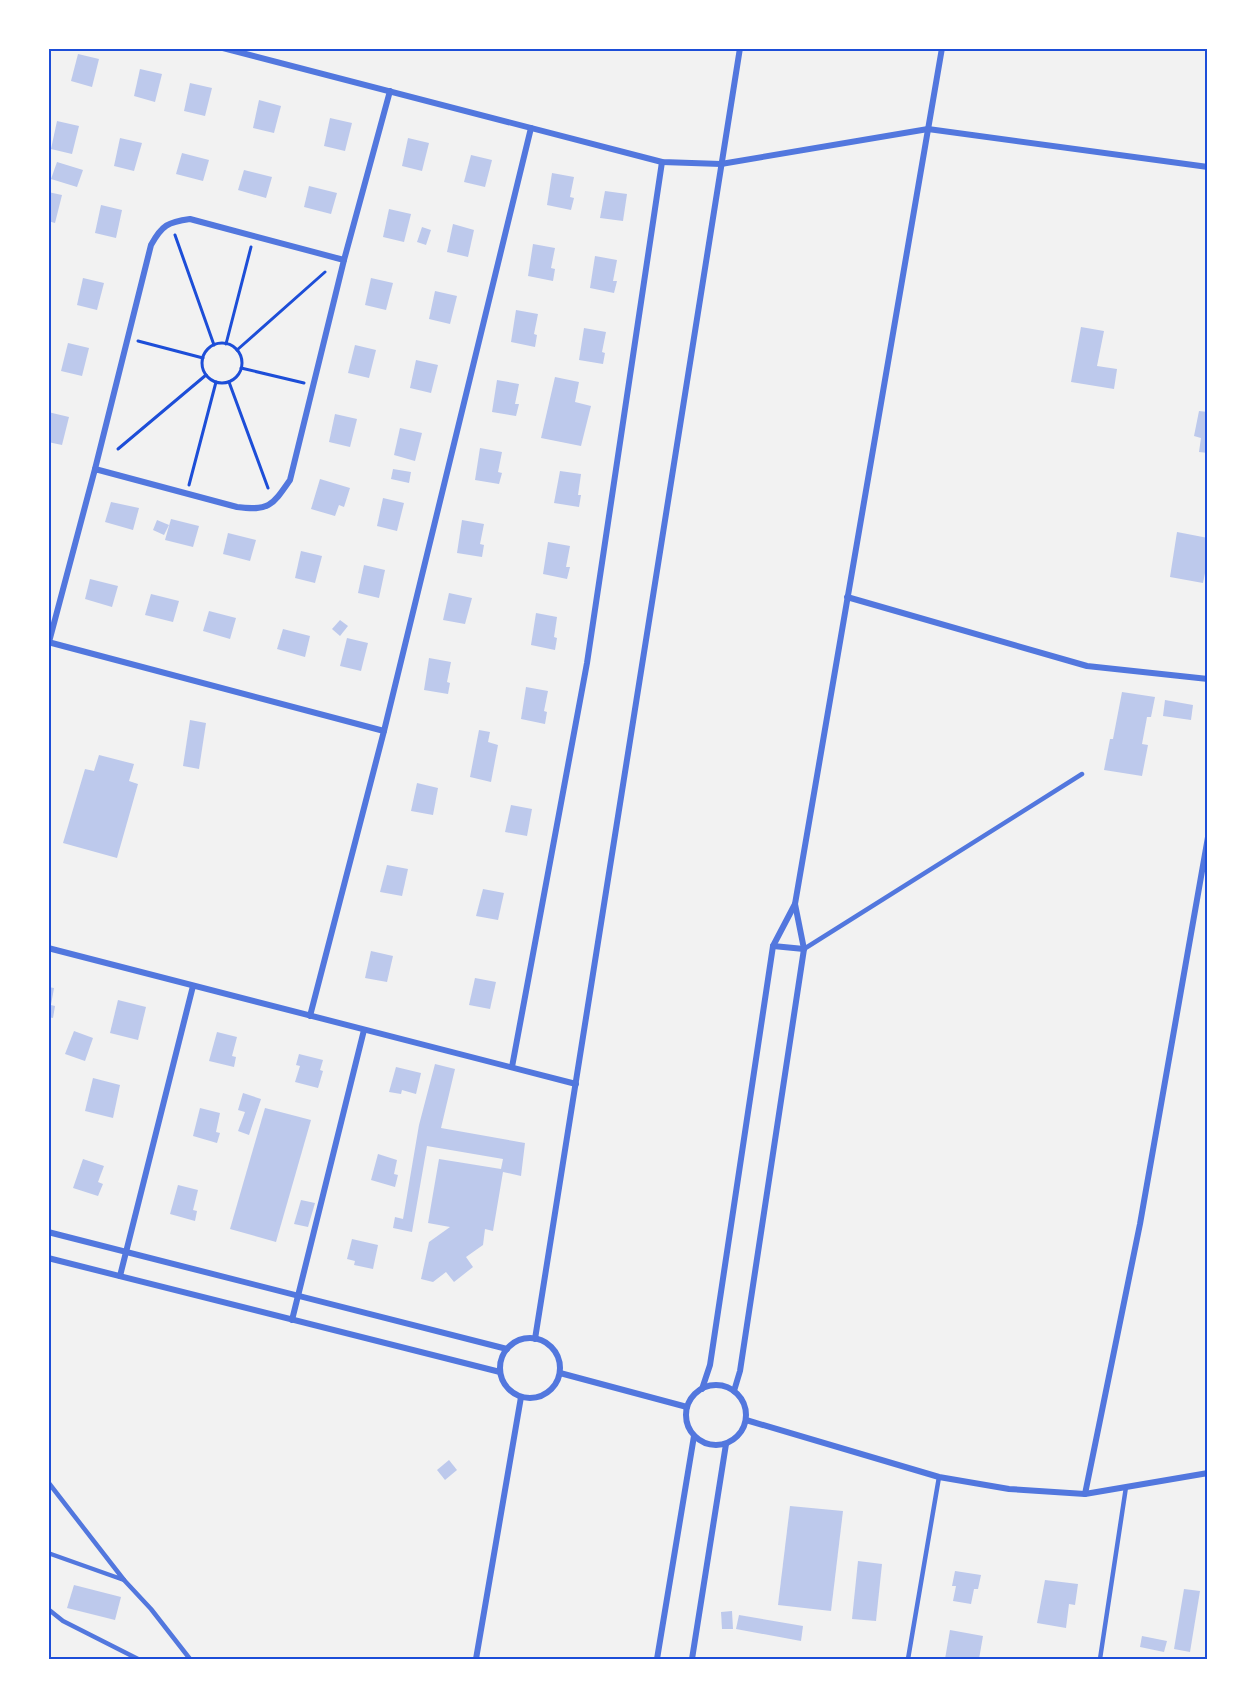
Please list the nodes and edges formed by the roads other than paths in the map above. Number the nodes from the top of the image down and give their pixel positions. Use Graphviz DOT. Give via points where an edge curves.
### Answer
graph roads {
  1 [pos="223,48"];
  2 [pos="740,48"];
  3 [pos="942,48"];
  4 [pos="390,91"];
  5 [pos="531,128"];
  6 [pos="928,129"];
  7 [pos="662,162"];
  8 [pos="721,164"];
  9 [pos="1208,167"];
  10 [pos="344,260"];
  11 [pos="95,469"];
  12 [pos="847,597"];
  13 [pos="48,642"];
  14 [pos="1208,679"];
  15 [pos="384,731"];
  16 [pos="1082,774"];
  17 [pos="1208,837"];
  18 [pos="795,904"];
  19 [pos="773,946"];
  20 [pos="48,948"];
  21 [pos="804,949"];
  22 [pos="193,986"];
  23 [pos="310,1016"];
  24 [pos="364,1030"];
  25 [pos="512,1067"];
  26 [pos="576,1084"];
  27 [pos="48,1232"];
  28 [pos="126,1252"];
  29 [pos="48,1258"];
  30 [pos="120,1276"];
  31 [pos="298,1296"];
  32 [pos="292,1320"];
  33 [pos="535,1339"];
  34 [pos="507,1349"];
  35 [pos="500,1372"];
  36 [pos="560,1373"];
  37 [pos="702,1389"];
  38 [pos="734,1391"];
  39 [pos="521,1397"];
  40 [pos="687,1407"];
  41 [pos="746,1420"];
  42 [pos="694,1436"];
  43 [pos="726,1444"];
  44 [pos="1208,1473"];
  45 [pos="939,1477"];
  46 [pos="48,1482"];
  47 [pos="1126,1487"];
  48 [pos="1085,1494"];
  49 [pos="48,1553"];
  50 [pos="124,1580"];
  51 [pos="48,1609"];
  52 [pos="138,1659"];
  53 [pos="190,1659"];
  54 [pos="476,1659"];
  55 [pos="657,1659"];
  56 [pos="692,1659"];
  57 [pos="908,1659"];
  58 [pos="1100,1659"];
  1 -- 4 [label="street"];
  2 -- 8 [label="street"];
  3 -- 6 [label="street"];
  4 -- 5 [label="street"];
  4 -- 10 [label="street"];
  5 -- 7 [label="street"];
  5 -- 15 [label="street"];
  6 -- 8 [label="street"];
  6 -- 9 [label="street"];
  6 -- 12 [label="street"];
  7 -- 8 [label="street"];
  7 -- 25 [label="street" via="587,663"];
  8 -- 26 [label="street"];
  10 -- 11 [label="street" via="290,480 277,500 259,510 237,507"];
  10 -- 11 [label="street" via="190,219 171,222 159,230 151,245"];
  11 -- 13 [label="street"];
  12 -- 14 [label="street" via="1087,666"];
  12 -- 18 [label="street"];
  13 -- 15 [label="street"];
  15 -- 23 [label="street"];
  16 -- 21 [label="lane"];
  17 -- 48 [label="street" via="1140,1224"];
  18 -- 19 [label="street"];
  18 -- 21 [label="street"];
  19 -- 21 [label="street"];
  19 -- 37 [label="street" via="710,1365"];
  20 -- 22 [label="street"];
  21 -- 38 [label="street"];
  22 -- 23 [label="street"];
  22 -- 28 [label="street"];
  23 -- 24 [label="street"];
  24 -- 25 [label="street"];
  24 -- 31 [label="street"];
  25 -- 26 [label="street"];
  26 -- 33 [label="street"];
  27 -- 28 [label="street"];
  28 -- 30 [label="street"];
  28 -- 31 [label="street"];
  29 -- 30 [label="street"];
  30 -- 32 [label="street"];
  31 -- 32 [label="street"];
  31 -- 34 [label="street"];
  32 -- 35 [label="street"];
  33 -- 34 [label="street" via="519,1340"];
  33 -- 36 [label="street" via="552,1347"];
  34 -- 35 [label="street"];
  35 -- 39 [label="street" via="507,1388"];
  36 -- 39 [label="street" via="546,1394"];
  36 -- 40 [label="street"];
  37 -- 38 [label="street" via="718,1385"];
  37 -- 40 [label="street"];
  38 -- 41 [label="street" via="744,1404"];
  39 -- 54 [label="street"];
  40 -- 42 [label="street" via="686,1418"];
  41 -- 43 [label="street" via="740,1434"];
  41 -- 45 [label="street"];
  42 -- 43 [label="street" via="709,1445"];
  42 -- 55 [label="street"];
  43 -- 56 [label="street"];
  44 -- 47 [label="street"];
  45 -- 48 [label="street" via="1009,1489"];
  45 -- 57 [label="lane"];
  46 -- 50 [label="lane"];
  47 -- 48 [label="street"];
  47 -- 58 [label="lane"];
  49 -- 50 [label="lane"];
  50 -- 53 [label="lane"];
  51 -- 52 [label="lane" via="63,1621"];
}
